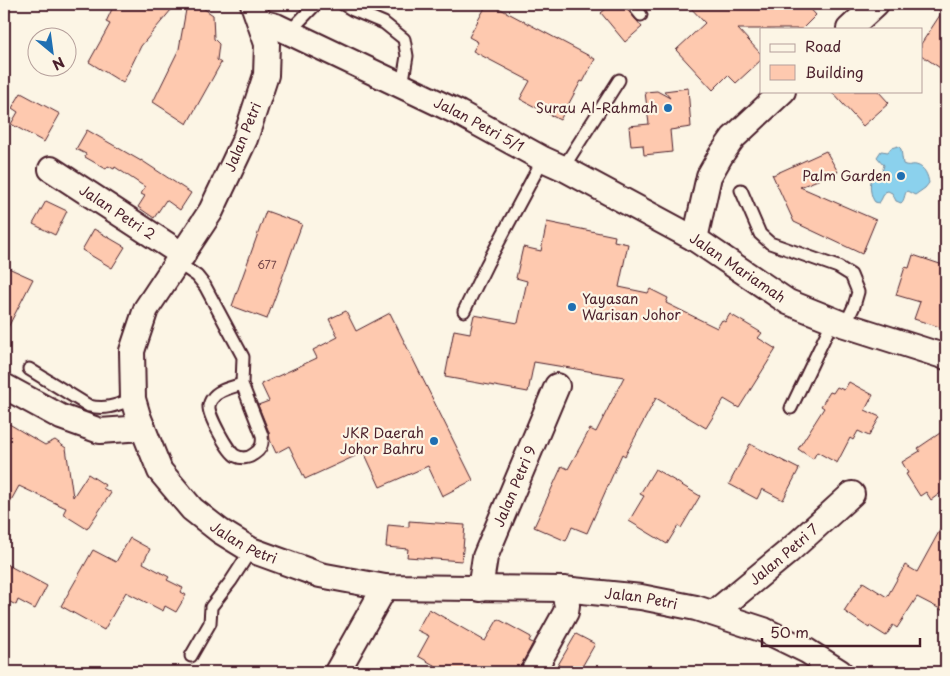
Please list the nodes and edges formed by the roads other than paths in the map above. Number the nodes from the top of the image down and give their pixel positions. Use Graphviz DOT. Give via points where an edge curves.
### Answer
graph roads {
  1 [pos="316,4"];
  2 [pos="342,4"];
  3 [pos="632,4"];
  4 [pos="876,4"];
  5 [pos="256,13"];
  6 [pos="641,15"];
  7 [pos="850,28"];
  8 [pos="289,32"];
  9 [pos="619,80"];
  10 [pos="402,86"];
  11 [pos="782,92"];
  12 [pos="553,164"];
  13 [pos="50,169"];
  14 [pos="740,190"];
  15 [pos="694,239"];
  16 [pos="180,259"];
  17 [pos="464,311"];
  18 [pos="839,323"];
  19 [pos="946,357"];
  20 [pos="29,369"];
  21 [pos="242,384"];
  22 [pos="4,386"];
  23 [pos="557,386"];
  24 [pos="133,399"];
  25 [pos="791,408"];
  26 [pos="143,428"];
  27 [pos="852,494"];
  28 [pos="251,550"];
  29 [pos="385,586"];
  30 [pos="480,589"];
  31 [pos="563,589"];
  32 [pos="714,613"];
  33 [pos="191,656"];
  34 [pos="337,672"];
  35 [pos="533,672"];
  36 [pos="840,672"];
  1 -- 8 [label="lane"];
  2 -- 10 [label="lane" via="384,22 404,39 407,56"];
  3 -- 6 [label="lane"];
  4 -- 7 [label="street"];
  5 -- 8 [label="street, Jalan Petri 5/1"];
  5 -- 16 [label="street, Jalan Petri" via="267,44 266,75 245,139 211,212"];
  8 -- 10 [label="street, Jalan Petri 5/1"];
  9 -- 12 [label="lane"];
  10 -- 12 [label="street, Jalan Petri 5/1"];
  11 -- 15 [label="street, Jalan Mariamah" via="732,138 721,155 709,176"];
  12 -- 15 [label="street, Jalan Petri 5/1"];
  12 -- 17 [label="lane" via="487,264"];
  13 -- 16 [label="street, Jalan Petri 2"];
  14 -- 18 [label="lane" via="760,234 770,243 838,267 851,275 858,292 854,306"];
  15 -- 18 [label="street, Jalan Mariamah" via="788,302"];
  16 -- 21 [label="lane" via="205,286 243,357"];
  16 -- 24 [label="street, Jalan Petri" via="146,309 132,351"];
  18 -- 19 [label="street, Jalan Mariamah"];
  18 -- 25 [label="lane"];
  20 -- 24 [label="lane" via="89,406 100,409 113,407"];
  21 -- 21 [label="lane" via="263,442 254,455 241,458 229,449 210,414 209,405 212,397"];
  22 -- 26 [label="street" via="61,417 100,431"];
  23 -- 30 [label="street, Jalan Petri 9" via="485,557"];
  24 -- 26 [label="street, Jalan Petri"];
  26 -- 28 [label="street, Jalan Petri" via="160,471 192,509"];
  27 -- 32 [label="street, Jalan Petri 7"];
  28 -- 29 [label="street, Jalan Petri" via="320,575"];
  28 -- 33 [label="lane" via="211,607 210,623"];
  29 -- 30 [label="street, Jalan Petri"];
  29 -- 34 [label="street"];
  30 -- 31 [label="street, Jalan Petri"];
  31 -- 32 [label="street, Jalan Petri" via="641,597"];
  31 -- 35 [label="street" via="566,612"];
  32 -- 36 [label="street, Jalan Petri" via="764,630"];
}
